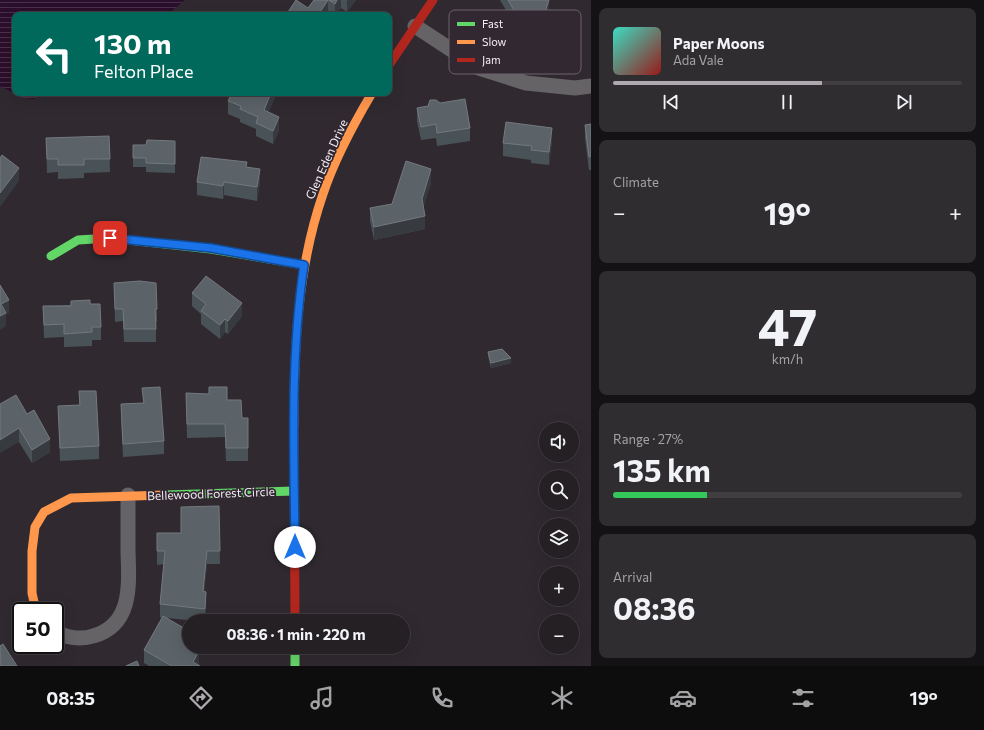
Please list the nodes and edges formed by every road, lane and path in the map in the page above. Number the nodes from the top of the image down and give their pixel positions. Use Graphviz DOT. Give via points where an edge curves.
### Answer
graph roads {
  1 [pos="432,0"];
  2 [pos="415,26"];
  3 [pos="449,48"];
  4 [pos="392,60"];
  5 [pos="498,74"];
  6 [pos="591,86"];
  7 [pos="370,96"];
  8 [pos="51,256"];
  9 [pos="304,265"];
  10 [pos="294,491"];
  11 [pos="128,495"];
  12 [pos="35,602"];
  13 [pos="295,614"];
  14 [pos="64,636"];
  15 [pos="295,654"];
  16 [pos="295,666"];
  1 -- 2 [label="main road"];
  2 -- 3 [label="street"];
  2 -- 4 [label="main road"];
  5 -- 6 [label="street" via="526,83 575,88"];
  7 -- 9 [label="main road, Glen Eden Drive" via="330,174 318,207"];
  8 -- 9 [label="main road" via="78,240 110,238 211,248"];
  9 -- 10 [label="main road, Glen Eden Drive" via="296,333"];
  10 -- 11 [label="main road, Bellewood Forest Circle"];
  10 -- 13 [label="main road, Glen Eden Drive"];
  11 -- 12 [label="main road, Bellewood Forest Circle" via="71,498 51,507 38,519 32,539"];
  11 -- 14 [label="street" via="129,587 126,605 118,621 105,633 86,638"];
  15 -- 16 [label="main road"];
}
